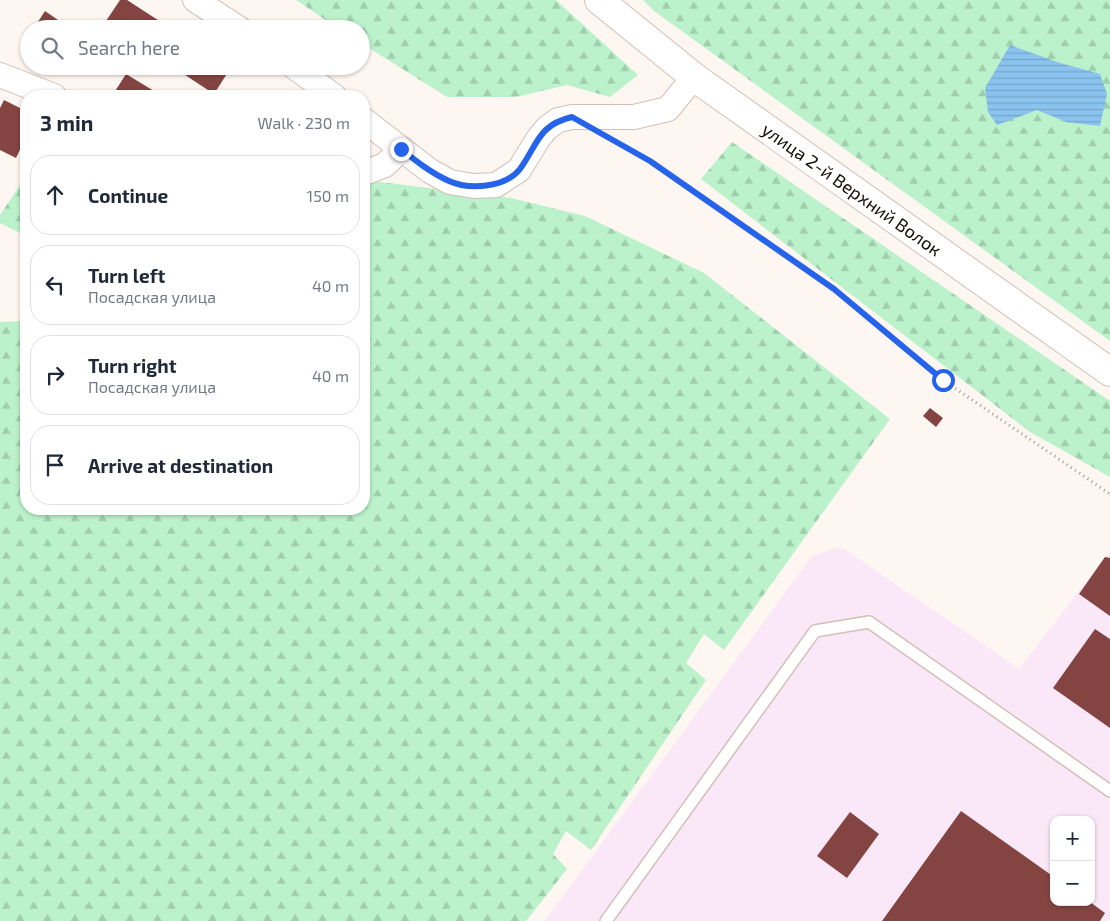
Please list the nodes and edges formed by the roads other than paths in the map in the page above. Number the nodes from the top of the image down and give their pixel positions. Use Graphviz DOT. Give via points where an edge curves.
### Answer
graph roads {
  1 [pos="195,0"];
  2 [pos="598,0"];
  3 [pos="226,20"];
  4 [pos="0,75"];
  5 [pos="305,75"];
  6 [pos="694,77"];
  7 [pos="39,90"];
  8 [pos="326,90"];
  9 [pos="370,125"];
  10 [pos="401,149"];
  11 [pos="370,171"];
  12 [pos="1110,372"];
  13 [pos="1110,791"];
  14 [pos="606,921"];
  1 -- 3 [label="street"];
  2 -- 6 [label="main road, улица 2-й Верхний Волок"];
  4 -- 7 [label="street"];
  5 -- 8 [label="street"];
  6 -- 10 [label="street" via="668,109 634,117 558,120 538,139 519,170 496,185 450,182"];
  6 -- 12 [label="main road, улица 2-й Верхний Волок"];
  9 -- 10 [label="street"];
  10 -- 11 [label="street" via="385,165"];
  13 -- 14 [label="lane" via="869,622 816,632"];
}
